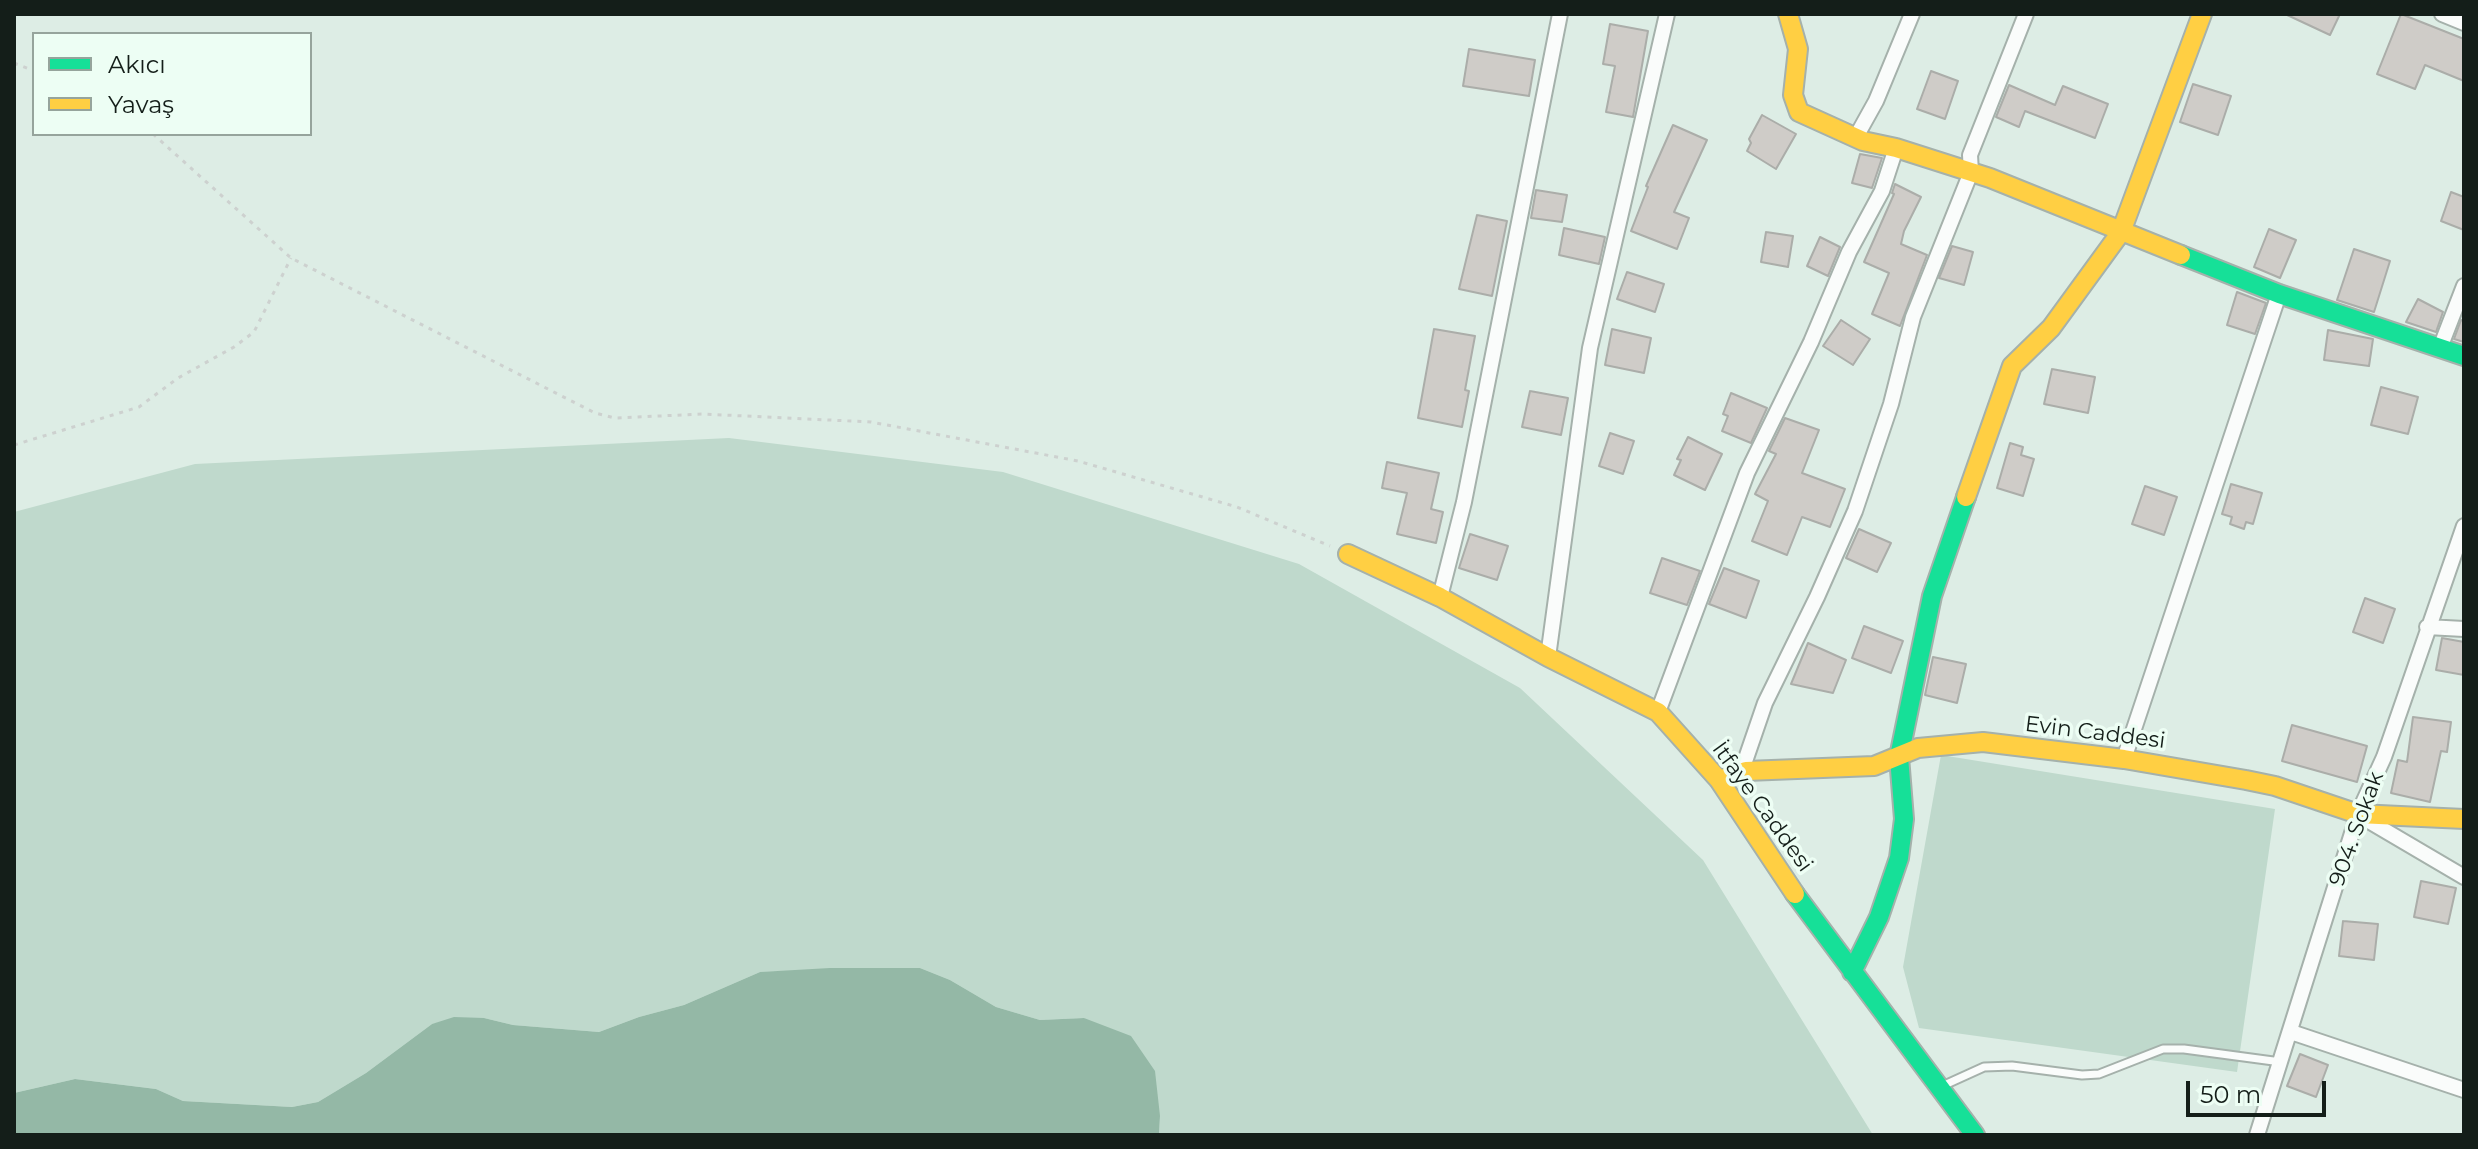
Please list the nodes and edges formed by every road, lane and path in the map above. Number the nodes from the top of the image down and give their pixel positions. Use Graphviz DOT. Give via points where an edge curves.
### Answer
graph roads {
  1 [pos="1560,14"];
  2 [pos="1667,14"];
  3 [pos="1788,14"];
  4 [pos="1912,14"];
  5 [pos="2026,14"];
  6 [pos="2202,14"];
  7 [pos="2442,14"];
  8 [pos="2464,23"];
  9 [pos="155,136"];
  10 [pos="1856,137"];
  11 [pos="1896,148"];
  12 [pos="1971,172"];
  13 [pos="2121,232"];
  14 [pos="291,258"];
  15 [pos="2464,286"];
  16 [pos="2279,294"];
  17 [pos="2440,348"];
  18 [pos="2464,356"];
  19 [pos="14,445"];
  20 [pos="2464,526"];
  21 [pos="1348,554"];
  22 [pos="1440,597"];
  23 [pos="2427,627"];
  24 [pos="2464,629"];
  25 [pos="1548,657"];
  26 [pos="1658,712"];
  27 [pos="1899,757"];
  28 [pos="2124,759"];
  29 [pos="1741,773"];
  30 [pos="1719,780"];
  31 [pos="2358,814"];
  32 [pos="2464,819"];
  33 [pos="2464,877"];
  34 [pos="1852,972"];
  35 [pos="2291,1032"];
  36 [pos="2281,1062"];
  37 [pos="1938,1088"];
  38 [pos="2464,1090"];
  39 [pos="1975,1135"];
  40 [pos="2257,1135"];
  1 -- 22 [label="street" via="1464,502"];
  2 -- 25 [label="street" via="1590,348"];
  3 -- 10 [label="street" via="1798,49 1793,95 1799,112"];
  4 -- 10 [label="street"];
  5 -- 12 [label="street" via="1970,155"];
  6 -- 13 [label="street"];
  7 -- 8 [label="street"];
  9 -- 14 [label="path"];
  10 -- 11 [label="street"];
  11 -- 12 [label="street"];
  11 -- 26 [label="street" via="1882,191 1747,473"];
  12 -- 13 [label="street"];
  12 -- 29 [label="street" via="1913,317 1855,511 1765,703"];
  13 -- 16 [label="street"];
  13 -- 27 [label="street" via="2051,328 2012,366 1932,596"];
  14 -- 19 [label="path" via="254,332 234,347 139,407"];
  14 -- 21 [label="path" via="595,413 615,418 703,414 871,422 1078,461 1237,507"];
  15 -- 17 [label="street"];
  16 -- 17 [label="street"];
  16 -- 28 [label="street"];
  17 -- 18 [label="street"];
  20 -- 23 [label="street, 904. Sokak"];
  21 -- 22 [label="street, İtfaye Caddesi"];
  22 -- 25 [label="street, İtfaye Caddesi"];
  23 -- 24 [label="street"];
  23 -- 31 [label="street, 904. Sokak" via="2384,757"];
  25 -- 26 [label="street, İtfaye Caddesi"];
  26 -- 30 [label="street, İtfaye Caddesi"];
  27 -- 28 [label="street, Evin Caddesi" via="1918,748 1983,742"];
  27 -- 29 [label="street, Evin Caddesi" via="1874,766"];
  27 -- 34 [label="street" via="1904,819 1899,858"];
  28 -- 31 [label="street, Evin Caddesi" via="2275,786"];
  29 -- 30 [label="street, Evin Caddesi"];
  30 -- 34 [label="street, İtfaye Caddesi"];
  31 -- 32 [label="street, Evin Caddesi"];
  31 -- 33 [label="street"];
  31 -- 35 [label="street, 904. Sokak"];
  34 -- 37 [label="street, İtfaye Caddesi"];
  35 -- 36 [label="street, 904. Sokak"];
  35 -- 38 [label="street"];
  36 -- 37 [label="lane" via="2163,1049 2099,1074 1984,1067"];
  36 -- 40 [label="street, 904. Sokak"];
  37 -- 39 [label="street, İtfaye Caddesi"];
}
